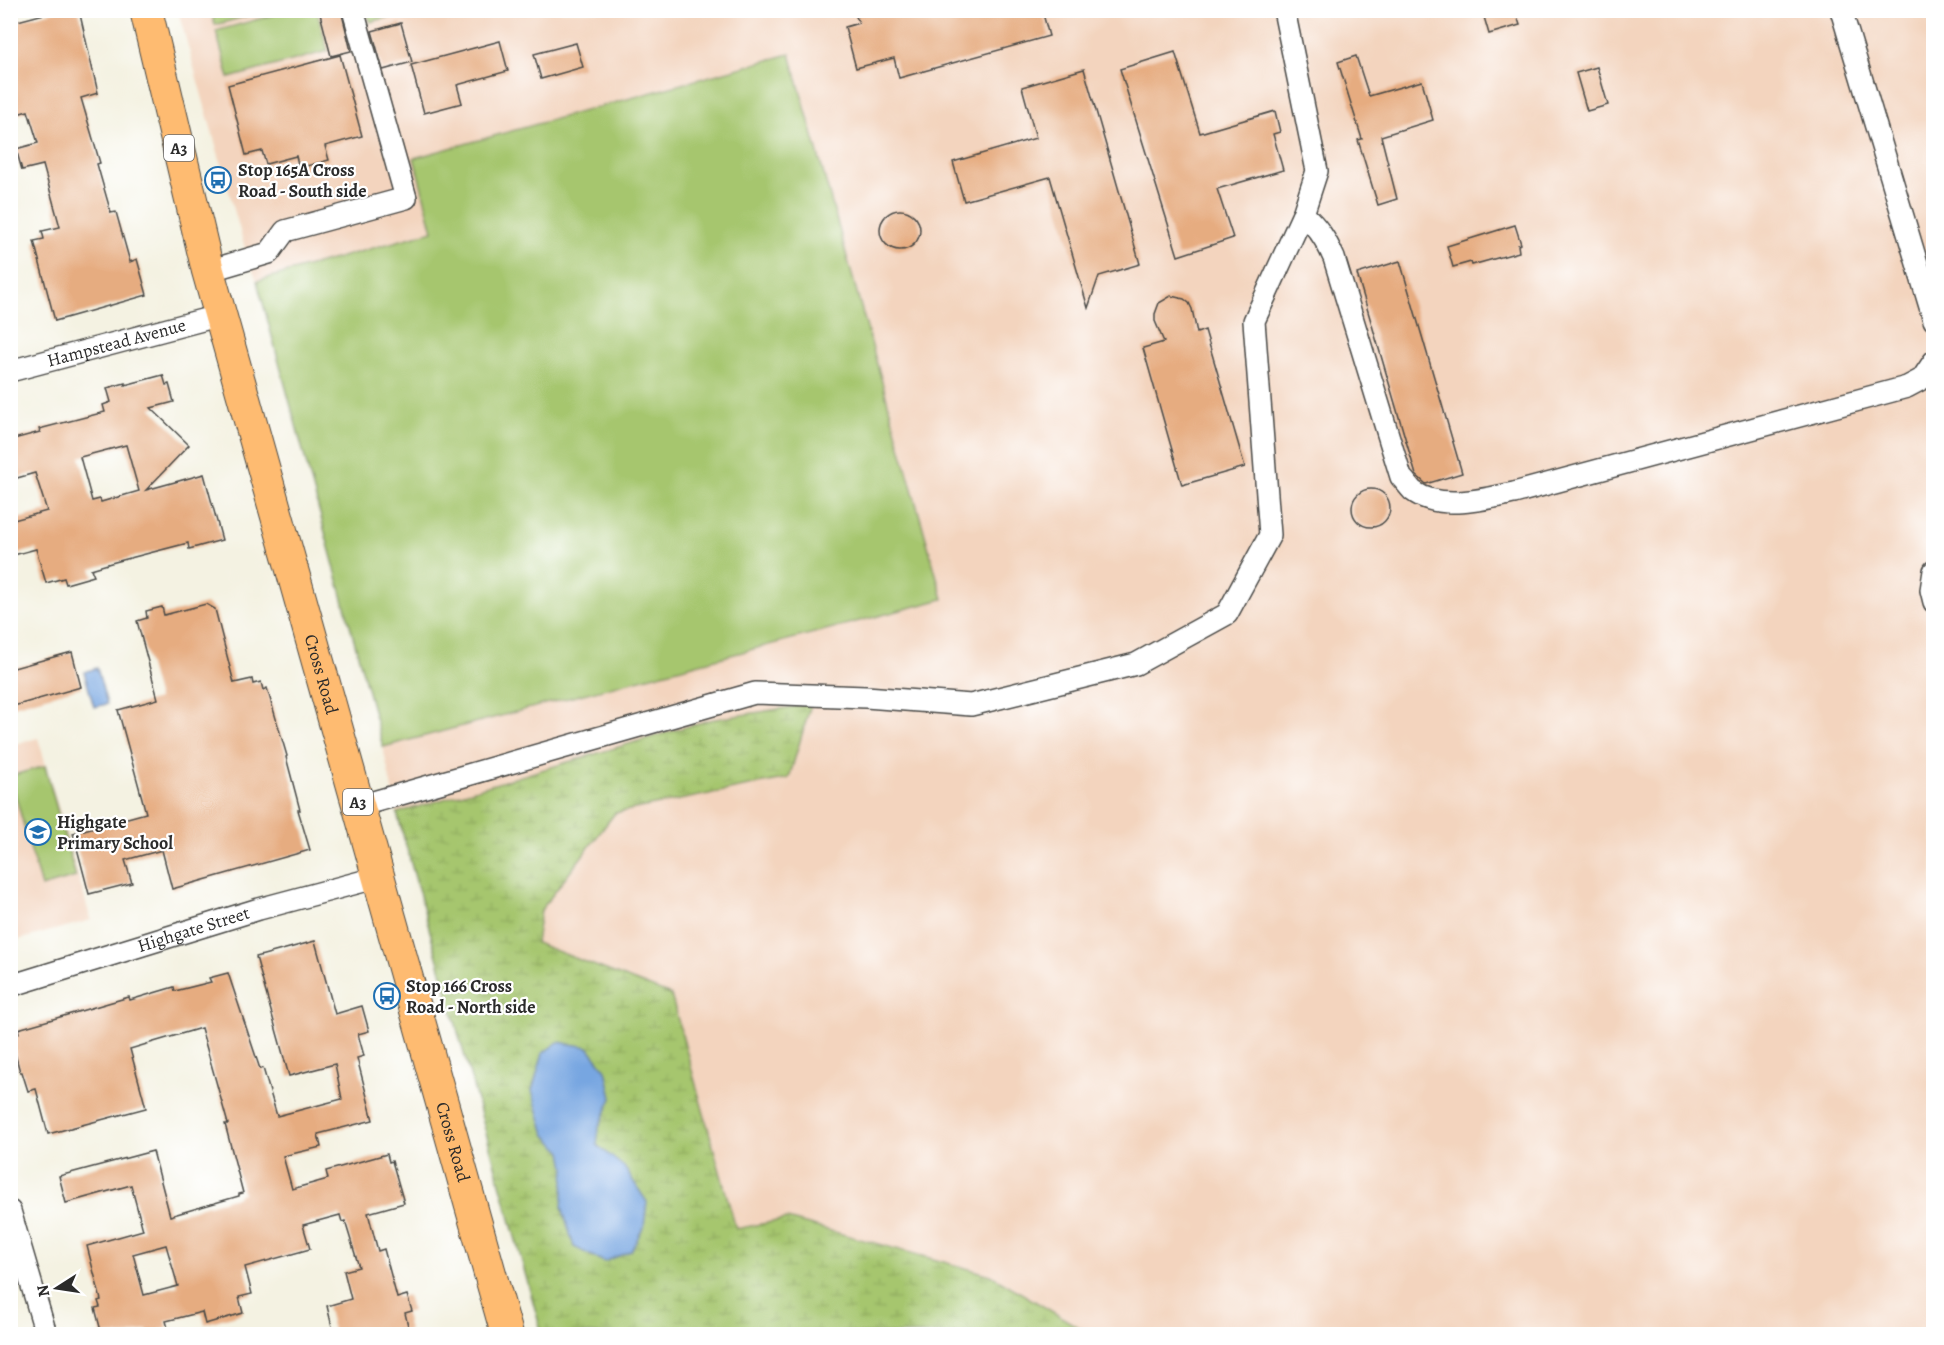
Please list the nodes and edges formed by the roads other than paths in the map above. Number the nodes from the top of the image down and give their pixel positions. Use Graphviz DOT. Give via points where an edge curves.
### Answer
graph roads {
  1 [pos="146,10"];
  2 [pos="352,10"];
  3 [pos="1284,10"];
  4 [pos="1841,10"];
  5 [pos="1303,214"];
  6 [pos="208,271"];
  7 [pos="221,315"];
  8 [pos="1934,320"];
  9 [pos="1934,361"];
  10 [pos="10,371"];
  11 [pos="1934,571"];
  12 [pos="1934,602"];
  13 [pos="359,806"];
  14 [pos="379,877"];
  15 [pos="10,986"];
  16 [pos="10,1211"];
  17 [pos="46,1335"];
  18 [pos="507,1335"];
  1 -- 6 [label="highway, Cross Road / A3"];
  2 -- 6 [label="street" via="406,198 285,231 269,253"];
  3 -- 5 [label="street" via="1317,171"];
  4 -- 8 [label="street"];
  5 -- 9 [label="street" via="1326,239 1334,258 1401,477 1420,496 1435,500 1476,500 1514,493 1907,387 1922,379"];
  5 -- 13 [label="street" via="1254,321 1270,535 1227,614 1136,664 971,705 755,693"];
  6 -- 7 [label="highway, Cross Road / A3"];
  7 -- 10 [label="street, Hampstead Avenue"];
  7 -- 13 [label="highway, Cross Road / A3"];
  11 -- 12 [label="street"];
  13 -- 14 [label="highway, Cross Road / A3"];
  14 -- 15 [label="street, Highgate Street" via="259,909"];
  14 -- 18 [label="highway, Cross Road / A3"];
  16 -- 17 [label="street"];
}
